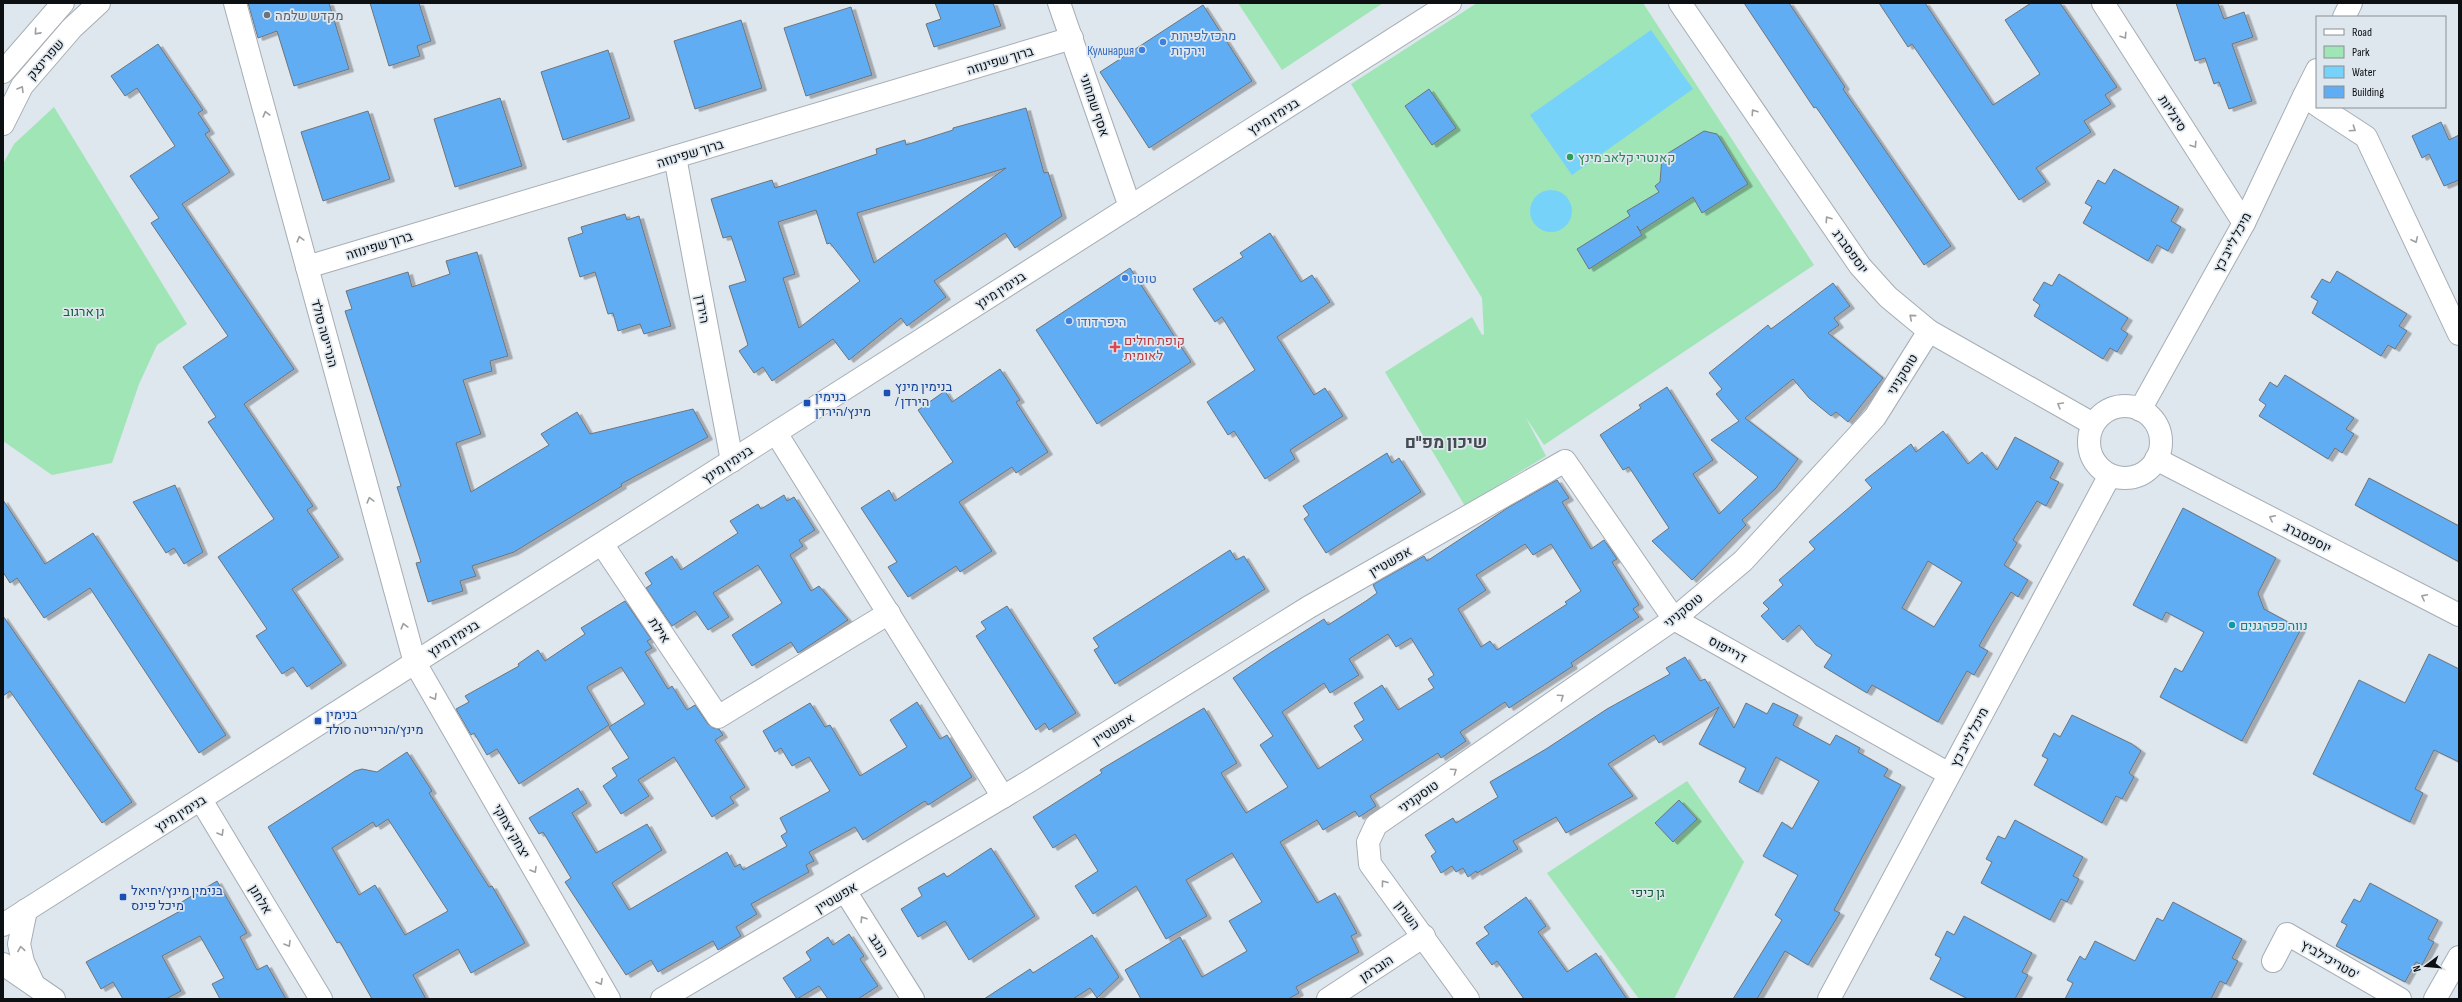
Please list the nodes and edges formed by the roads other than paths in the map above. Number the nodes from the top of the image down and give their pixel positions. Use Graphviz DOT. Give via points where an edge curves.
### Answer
graph roads {
  1 [pos="63,3"];
  2 [pos="100,3"];
  3 [pos="236,3"];
  4 [pos="1059,3"];
  5 [pos="1450,3"];
  6 [pos="1680,3"];
  7 [pos="2103,3"];
  8 [pos="2351,3"];
  9 [pos="2344,16"];
  10 [pos="1072,38"];
  11 [pos="3,72"];
  12 [pos="2316,81"];
  13 [pos="2314,103"];
  14 [pos="2322,108"];
  15 [pos="3,124"];
  16 [pos="675,157"];
  17 [pos="1130,207"];
  18 [pos="2244,223"];
  19 [pos="307,267"];
  20 [pos="1929,331"];
  21 [pos="2459,334"];
  22 [pos="2140,410"];
  23 [pos="2093,424"];
  24 [pos="776,433"];
  25 [pos="2156,459"];
  26 [pos="732,461"];
  27 [pos="1564,461"];
  28 [pos="2110,475"];
  29 [pos="602,544"];
  30 [pos="889,613"];
  31 [pos="2459,615"];
  32 [pos="1674,619"];
  33 [pos="414,663"];
  34 [pos="1949,774"];
  35 [pos="1003,797"];
  36 [pos="201,800"];
  37 [pos="1376,825"];
  38 [pos="846,891"];
  39 [pos="26,910"];
  40 [pos="3,925"];
  41 [pos="1424,936"];
  42 [pos="2459,956"];
  43 [pos="2273,961"];
  44 [pos="3,964"];
  45 [pos="34,985"];
  46 [pos="54,999"];
  47 [pos="321,999"];
  48 [pos="609,999"];
  49 [pos="662,999"];
  50 [pos="913,999"];
  51 [pos="1328,999"];
  52 [pos="1468,999"];
  53 [pos="1829,999"];
  54 [pos="2400,999"];
  55 [pos="2435,999"];
  1 -- 11 [label="street, שפרינצק, one-way"];
  15 -- 2 [label="street, שפרינצק, one-way" via="22,86 72,28"];
  19 -- 3 [label="street, הנרייטה סולד, one-way"];
  4 -- 10 [label="street, אסף שמחוני"];
  5 -- 17 [label="street, בנימין מינץ"];
  20 -- 6 [label="street, יוספסברג, one-way" via="1888,297 1860,266"];
  7 -- 18 [label="street, סיגליות, one-way"];
  8 -- 9 [label="street"];
  10 -- 16 [label="street, ברוך שפינוזה"];
  10 -- 17 [label="street, אסף שמחוני"];
  12 -- 13 [label="street, מיכל לייב כץ"];
  13 -- 18 [label="street, מיכל לייב כץ"];
  14 -- 21 [label="street, one-way" via="2366,137"];
  16 -- 19 [label="street, ברוך שפינוזה"];
  16 -- 26 [label="street, הירדן"];
  17 -- 24 [label="street, בנימין מינץ"];
  18 -- 22 [label="street, מיכל לייב כץ"];
  33 -- 19 [label="street, הנרייטה סולד, one-way"];
  23 -- 20 [label="street, יוספסברג, one-way"];
  20 -- 32 [label="street, טוסקניני" via="1875,417 1743,561"];
  22 -- 23 [label="street" via="2119,407 2100,416"];
  22 -- 25 [label="street" via="2154,422 2158,431 2160,445"];
  23 -- 28 [label="street" via="2089,435 2089,447 2093,459"];
  24 -- 26 [label="street, בנימין מינץ"];
  24 -- 30 [label="street"];
  25 -- 28 [label="street" via="2150,468 2131,478"];
  31 -- 25 [label="street, יוספסברג, one-way"];
  26 -- 29 [label="street, בנימין מינץ"];
  27 -- 32 [label="street, דרייפוס"];
  27 -- 35 [label="street, אפשטיין" via="1309,607"];
  28 -- 34 [label="street, מיכל לייב כץ"];
  29 -- 30 [label="street, אילת" via="718,717"];
  29 -- 33 [label="street, בנימין מינץ"];
  30 -- 35 [label="street"];
  32 -- 34 [label="street, דרייפוס"];
  37 -- 32 [label="street, טוסקניני, one-way"];
  33 -- 36 [label="street, בנימין מינץ"];
  33 -- 48 [label="street, יצחק יצחקי, one-way"];
  34 -- 53 [label="street, מיכל לייב כץ"];
  35 -- 38 [label="street, אפשטיין"];
  36 -- 39 [label="street, בנימין מינץ"];
  36 -- 47 [label="street, אלחנן, one-way"];
  41 -- 37 [label="street, השרון, one-way" via="1370,864 1368,842"];
  38 -- 49 [label="street, אפשטיין"];
  50 -- 38 [label="street, הנגב, one-way"];
  39 -- 40 [label="street, בנימין מינץ"];
  45 -- 39 [label="street, one-way" via="23,962 19,944"];
  41 -- 51 [label="street, הוברמן"];
  41 -- 52 [label="street, השרון"];
  42 -- 55 [label="street"];
  43 -- 54 [label="street, סטריכילביץ'" via="2287,934"];
  44 -- 45 [label="street"];
  45 -- 46 [label="street"];
}
